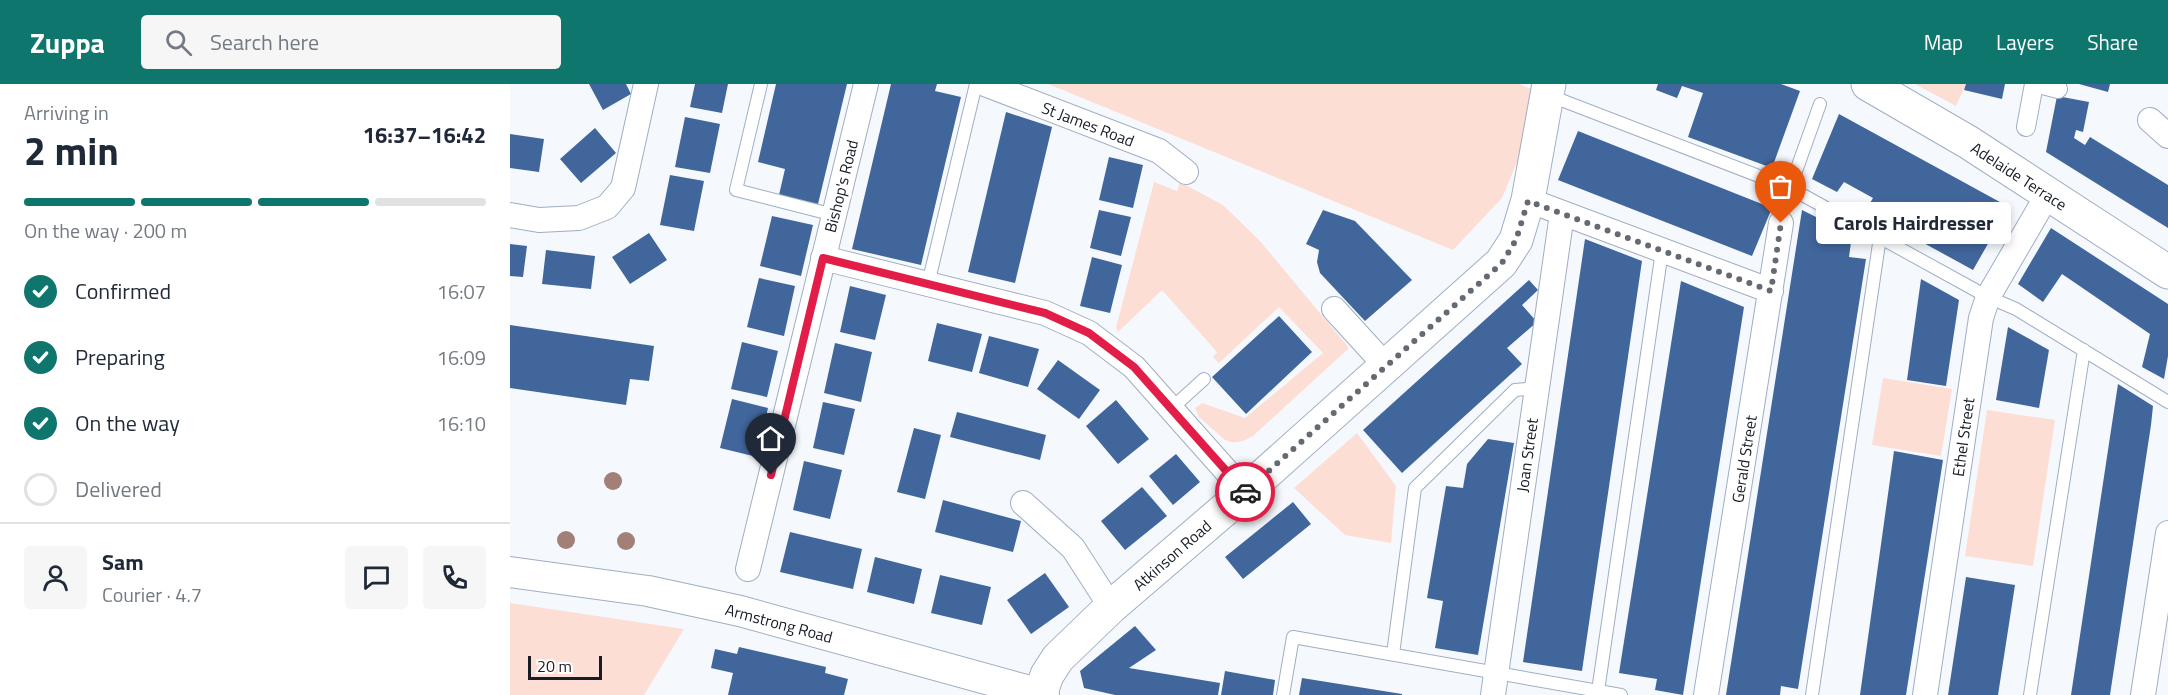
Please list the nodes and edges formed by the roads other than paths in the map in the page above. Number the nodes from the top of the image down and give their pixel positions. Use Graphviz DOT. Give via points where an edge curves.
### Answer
graph roads {
  1 [pos="646,84"];
  2 [pos="761,84"];
  3 [pos="866,84"];
  4 [pos="976,84"];
  5 [pos="985,84"];
  6 [pos="1868,84"];
  7 [pos="2036,84"];
  8 [pos="1548,89"];
  9 [pos="2058,89"];
  10 [pos="1820,104"];
  11 [pos="2026,127"];
  12 [pos="1186,172"];
  13 [pos="1790,188"];
  14 [pos="2048,194"];
  15 [pos="1528,201"];
  16 [pos="1562,214"];
  17 [pos="510,215"];
  18 [pos="834,215"];
  19 [pos="1781,223"];
  20 [pos="1880,237"];
  21 [pos="1662,251"];
  22 [pos="823,258"];
  23 [pos="2168,272"];
  24 [pos="928,284"];
  25 [pos="1771,291"];
  26 [pos="1988,297"];
  27 [pos="1334,309"];
  28 [pos="2084,350"];
  29 [pos="1386,366"];
  30 [pos="1204,379"];
  31 [pos="1536,388"];
  32 [pos="2168,402"];
  33 [pos="1171,409"];
  34 [pos="1245,492"];
  35 [pos="1023,503"];
  36 [pos="2168,533"];
  37 [pos="748,569"];
  38 [pos="510,572"];
  39 [pos="1111,607"];
  40 [pos="1393,654"];
  41 [pos="1495,684"];
  42 [pos="1598,691"];
  43 [pos="1041,695"];
  44 [pos="1284,695"];
  45 [pos="1621,695"];
  46 [pos="1706,695"];
  47 [pos="1812,695"];
  48 [pos="1925,695"];
  49 [pos="2030,695"];
  50 [pos="2144,695"];
  1 -- 17 [label="street" via="623,188 607,207 579,219 539,220"];
  2 -- 18 [label="lane" via="736,190"];
  3 -- 18 [label="street, Bishop's Road"];
  4 -- 24 [label="lane"];
  5 -- 12 [label="street, St James Road" via="1159,151"];
  6 -- 14 [label="main road, Adelaide Terrace"];
  7 -- 9 [label="street"];
  7 -- 11 [label="street"];
  8 -- 13 [label="lane"];
  8 -- 15 [label="main road, Atkinson Road"];
  10 -- 13 [label="lane"];
  13 -- 20 [label="lane"];
  14 -- 23 [label="main road, Adelaide Terrace"];
  14 -- 26 [label="street, Ethel Street"];
  15 -- 16 [label="street"];
  15 -- 29 [label="main road, Atkinson Road" via="1516,240 1502,263"];
  16 -- 21 [label="street"];
  16 -- 31 [label="street, Joan Street"];
  18 -- 22 [label="street, Bishop's Road"];
  19 -- 25 [label="street, Gerald Street"];
  20 -- 26 [label="lane"];
  20 -- 47 [label="lane"];
  21 -- 25 [label="street"];
  21 -- 42 [label="lane"];
  22 -- 24 [label="street"];
  22 -- 37 [label="street, Bishop's Road"];
  24 -- 33 [label="street" via="1045,313 1089,333 1134,367"];
  25 -- 46 [label="street, Gerald Street"];
  26 -- 28 [label="lane" via="2016,309"];
  26 -- 48 [label="street, Ethel Street" via="1981,318"];
  27 -- 29 [label="street"];
  28 -- 32 [label="lane"];
  28 -- 49 [label="lane"];
  29 -- 34 [label="main road, Atkinson Road"];
  30 -- 33 [label="lane"];
  31 -- 40 [label="lane" via="1515,390 1415,488"];
  31 -- 41 [label="street, Joan Street"];
  33 -- 34 [label="street"];
  34 -- 39 [label="main road, Atkinson Road"];
  35 -- 39 [label="street" via="1073,548"];
  36 -- 50 [label="street"];
  38 -- 43 [label="street, Armstrong Road" via="648,591 740,611"];
  39 -- 43 [label="main road, Atkinson Road" via="1058,658"];
  40 -- 41 [label="lane"];
  40 -- 44 [label="lane" via="1293,637"];
  41 -- 42 [label="lane"];
  42 -- 45 [label="lane"];
}
